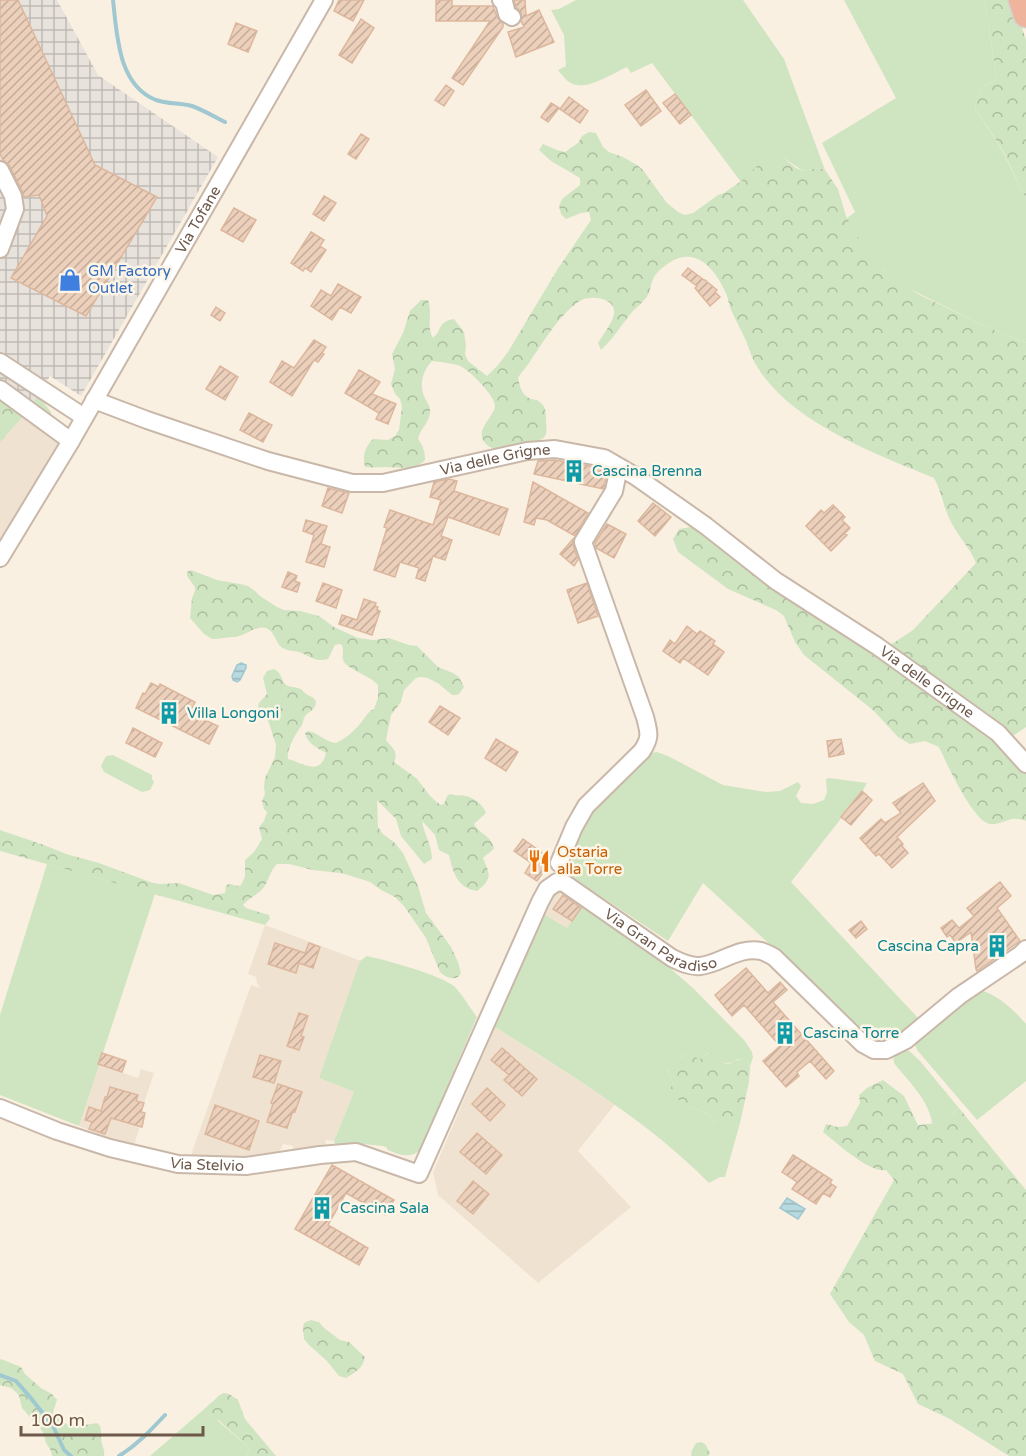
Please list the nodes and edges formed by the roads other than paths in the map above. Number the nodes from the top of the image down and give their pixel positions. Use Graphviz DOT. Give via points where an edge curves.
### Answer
graph roads {
  1 [pos="324,0"];
  2 [pos="501,0"];
  3 [pos="1021,0"];
  4 [pos="1026,15"];
  5 [pos="512,17"];
  6 [pos="0,170"];
  7 [pos="0,249"];
  8 [pos="0,362"];
  9 [pos="0,389"];
  10 [pos="94,400"];
  11 [pos="84,417"];
  12 [pos="71,441"];
  13 [pos="619,467"];
  14 [pos="0,558"];
  15 [pos="1026,764"];
  16 [pos="559,863"];
  17 [pos="1026,949"];
  18 [pos="0,1108"];
  19 [pos="419,1174"];
  1 -- 10 [label="street, Via Tofane"];
  2 -- 5 [label="street"];
  3 -- 4 [label="highway"];
  6 -- 7 [label="street" via="15,209"];
  8 -- 11 [label="street"];
  9 -- 12 [label="street"];
  10 -- 11 [label="street, Via Tofane"];
  10 -- 13 [label="street, Via delle Grigne" via="268,461 352,483 382,483 527,451 555,449 604,458"];
  11 -- 12 [label="street, Via Tofane"];
  12 -- 14 [label="street, Via Tofane"];
  13 -- 15 [label="street, Via delle Grigne" via="998,733"];
  13 -- 16 [label="street" via="614,491 583,542 645,717 648,741 586,806"];
  17 -- 19 [label="street, Via Gran Paradiso" via="959,996 906,1040 886,1050 874,1050 863,1044 774,957 760,951 743,951 699,966 686,964 557,882 540,902"];
  18 -- 19 [label="street, Via Stelvio" via="57,1131 178,1164 246,1166 356,1152"];
}
